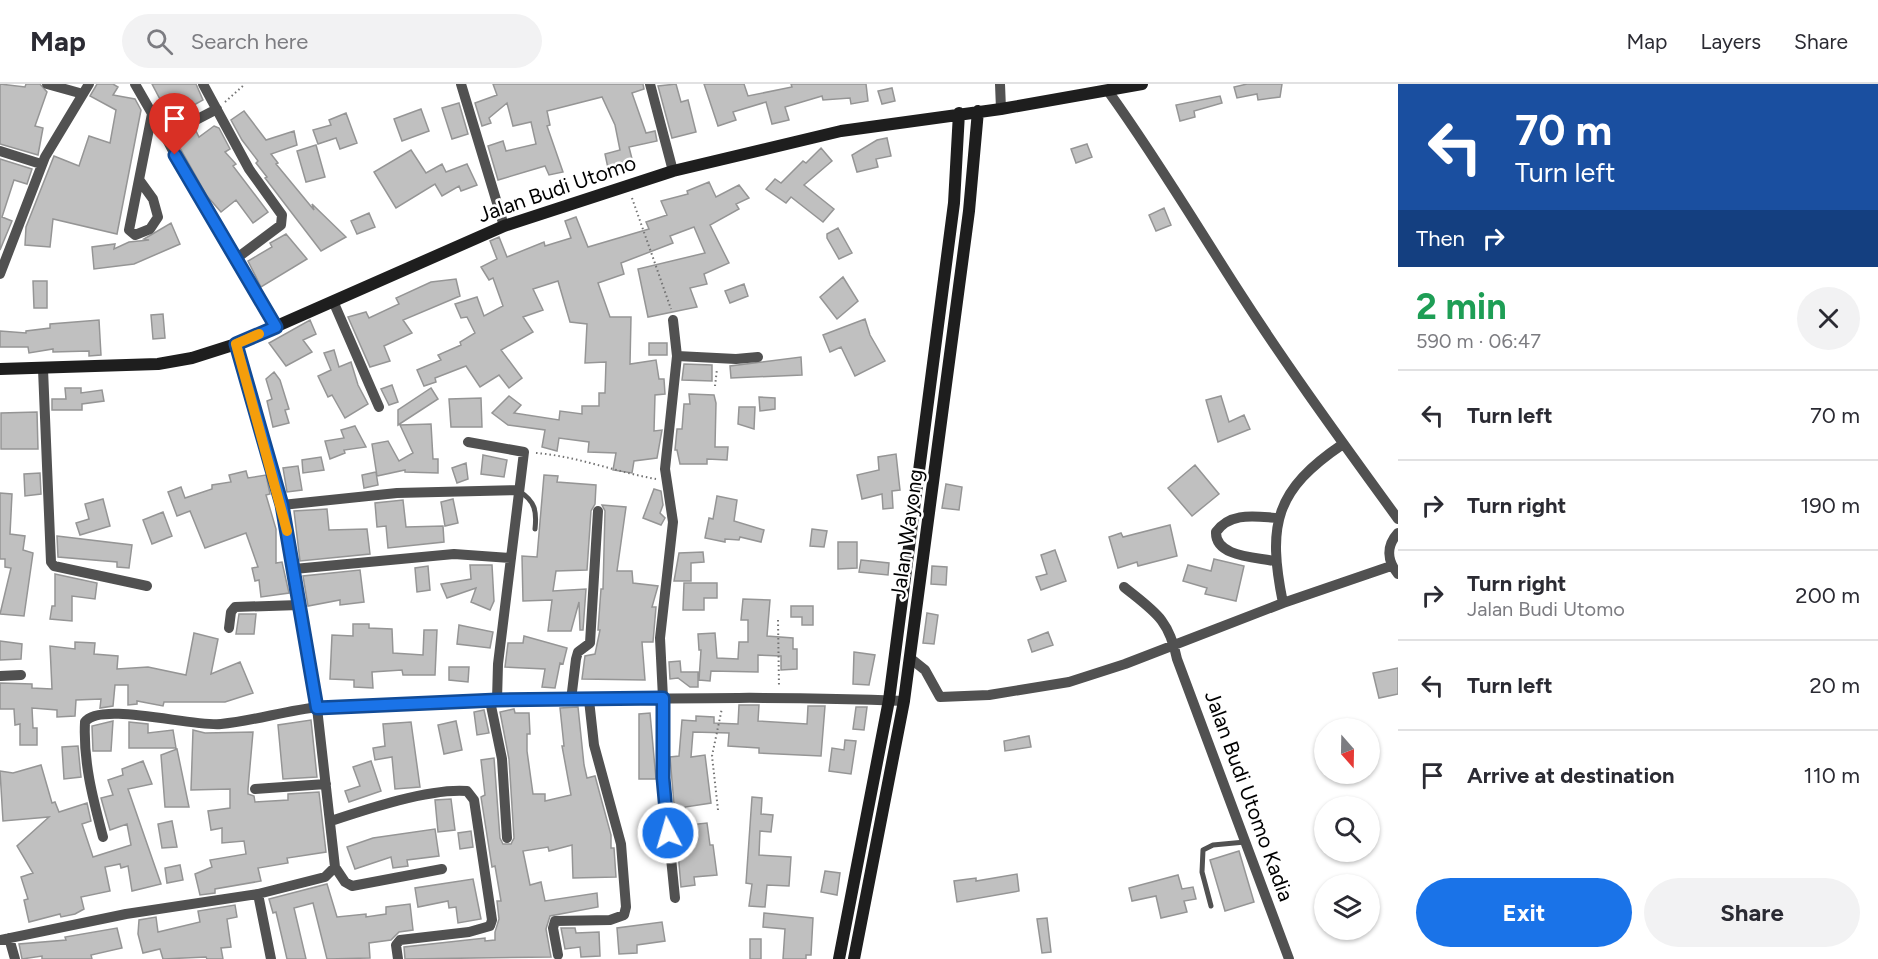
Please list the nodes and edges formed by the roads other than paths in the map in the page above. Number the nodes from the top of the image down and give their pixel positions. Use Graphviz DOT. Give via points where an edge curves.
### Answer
graph roads {
  1 [pos="47,84"];
  2 [pos="89,84"];
  3 [pos="135,84"];
  4 [pos="203,84"];
  5 [pos="460,84"];
  6 [pos="650,84"];
  7 [pos="1000,84"];
  8 [pos="1142,84"];
  9 [pos="1108,91"];
  10 [pos="83,94"];
  11 [pos="217,108"];
  12 [pos="1001,109"];
  13 [pos="978,111"];
  14 [pos="959,113"];
  15 [pos="152,114"];
  16 [pos="165,136"];
  17 [pos="0,151"];
  18 [pos="41,164"];
  19 [pos="673,171"];
  20 [pos="140,181"];
  21 [pos="504,226"];
  22 [pos="237,258"];
  23 [pos="0,274"];
  24 [pos="333,301"];
  25 [pos="673,320"];
  26 [pos="276,327"];
  27 [pos="236,344"];
  28 [pos="677,356"];
  29 [pos="758,357"];
  30 [pos="0,369"];
  31 [pos="43,369"];
  32 [pos="379,407"];
  33 [pos="468,442"];
  34 [pos="1343,444"];
  35 [pos="517,490"];
  36 [pos="282,505"];
  37 [pos="598,511"];
  38 [pos="1280,518"];
  39 [pos="1398,519"];
  40 [pos="535,529"];
  41 [pos="1398,533"];
  42 [pos="511,558"];
  43 [pos="1274,561"];
  44 [pos="294,569"];
  45 [pos="1395,570"];
  46 [pos="147,586"];
  47 [pos="1124,587"];
  48 [pos="1282,603"];
  49 [pos="299,605"];
  50 [pos="230,628"];
  51 [pos="1175,646"];
  52 [pos="910,658"];
  53 [pos="21,675"];
  54 [pos="0,676"];
  55 [pos="663,698"];
  56 [pos="493,700"];
  57 [pos="571,700"];
  58 [pos="590,700"];
  59 [pos="890,700"];
  60 [pos="904,701"];
  61 [pos="317,708"];
  62 [pos="326,784"];
  63 [pos="255,789"];
  64 [pos="331,821"];
  65 [pos="103,837"];
  66 [pos="507,838"];
  67 [pos="1245,842"];
  68 [pos="335,867"];
  69 [pos="442,869"];
  70 [pos="258,894"];
  71 [pos="675,898"];
  72 [pos="1211,906"];
  73 [pos="5,939"];
  74 [pos="558,955"];
  75 [pos="15,959"];
  76 [pos="271,959"];
  77 [pos="398,959"];
  78 [pos="839,959"];
  79 [pos="854,959"];
  80 [pos="1289,959"];
  1 -- 10 [label="street"];
  2 -- 10 [label="street"];
  3 -- 15 [label="street"];
  4 -- 11 [label="street"];
  5 -- 21 [label="street"];
  6 -- 19 [label="street"];
  7 -- 12 [label="street"];
  8 -- 9 [label="street, Jalan Budi Utomo"];
  9 -- 12 [label="street, Jalan Budi Utomo"];
  9 -- 34 [label="street" via="1154,154 1239,291"];
  10 -- 18 [label="street"];
  11 -- 16 [label="street"];
  11 -- 22 [label="street" via="249,169 282,215 281,225"];
  12 -- 13 [label="street, Jalan Budi Utomo"];
  13 -- 14 [label="street, Jalan Budi Utomo"];
  13 -- 52 [label="street, Jalan Wayong" via="969,211"];
  14 -- 19 [label="street, Jalan Budi Utomo" via="841,131"];
  14 -- 59 [label="street, Jalan Wayong" via="954,203"];
  15 -- 16 [label="street"];
  15 -- 20 [label="street"];
  16 -- 22 [label="street" via="194,192"];
  17 -- 18 [label="street"];
  18 -- 23 [label="street"];
  19 -- 21 [label="street, Jalan Budi Utomo"];
  21 -- 24 [label="street, Jalan Budi Utomo"];
  22 -- 26 [label="street"];
  24 -- 26 [label="street, Jalan Budi Utomo"];
  24 -- 32 [label="street"];
  25 -- 28 [label="street"];
  26 -- 27 [label="street, Jalan Budi Utomo"];
  27 -- 31 [label="street, Jalan Budi Utomo" via="158,364"];
  27 -- 36 [label="street"];
  28 -- 29 [label="street"];
  28 -- 55 [label="street" via="665,453 673,522 660,638"];
  30 -- 31 [label="street, Jalan Budi Utomo"];
  31 -- 46 [label="street" via="51,562 54,566"];
  33 -- 35 [label="street" via="524,452"];
  34 -- 38 [label="street" via="1299,479"];
  34 -- 39 [label="street"];
  35 -- 36 [label="street" via="397,493"];
  35 -- 40 [label="lane" via="532,501"];
  35 -- 42 [label="street"];
  36 -- 44 [label="street"];
  37 -- 57 [label="street" via="590,643 578,652"];
  38 -- 43 [label="street"];
  38 -- 43 [label="street" via="1230,519 1216,532 1216,541 1223,548"];
  41 -- 45 [label="street" via="1390,544 1389,555"];
  42 -- 44 [label="street" via="454,554"];
  42 -- 56 [label="street"];
  43 -- 48 [label="street"];
  44 -- 49 [label="street"];
  45 -- 48 [label="street"];
  47 -- 51 [label="street, Jalan Budi Utomo Kadia" via="1158,615"];
  48 -- 51 [label="street"];
  49 -- 50 [label="street" via="235,607"];
  49 -- 61 [label="street"];
  51 -- 52 [label="street" via="1069,681 990,695 940,697 926,670"];
  51 -- 67 [label="street, Jalan Budi Utomo Kadia"];
  52 -- 60 [label="street, Jalan Wayong"];
  53 -- 54 [label="street"];
  55 -- 58 [label="street"];
  55 -- 59 [label="street"];
  55 -- 71 [label="street" via="663,778"];
  56 -- 57 [label="street"];
  56 -- 61 [label="street"];
  56 -- 66 [label="street"];
  57 -- 58 [label="street"];
  58 -- 74 [label="street" via="594,745 621,844 626,907 624,915 610,920 555,921"];
  59 -- 60 [label="street"];
  59 -- 78 [label="street, Jalan Wayong"];
  60 -- 79 [label="street, Jalan Wayong"];
  61 -- 62 [label="street"];
  61 -- 65 [label="street" via="212,725 129,713 90,716 85,722 84,744"];
  62 -- 63 [label="street"];
  62 -- 64 [label="street"];
  64 -- 68 [label="street"];
  64 -- 77 [label="street" via="454,790 467,791 474,800 490,926 400,940 396,945"];
  67 -- 72 [label="lane" via="1213,845 1203,850 1202,872"];
  67 -- 80 [label="street, Jalan Budi Utomo Kadia"];
  68 -- 69 [label="street" via="352,886"];
  68 -- 70 [label="street" via="325,877"];
  70 -- 73 [label="street" via="147,910"];
  70 -- 76 [label="street"];
  73 -- 75 [label="street"];
}
